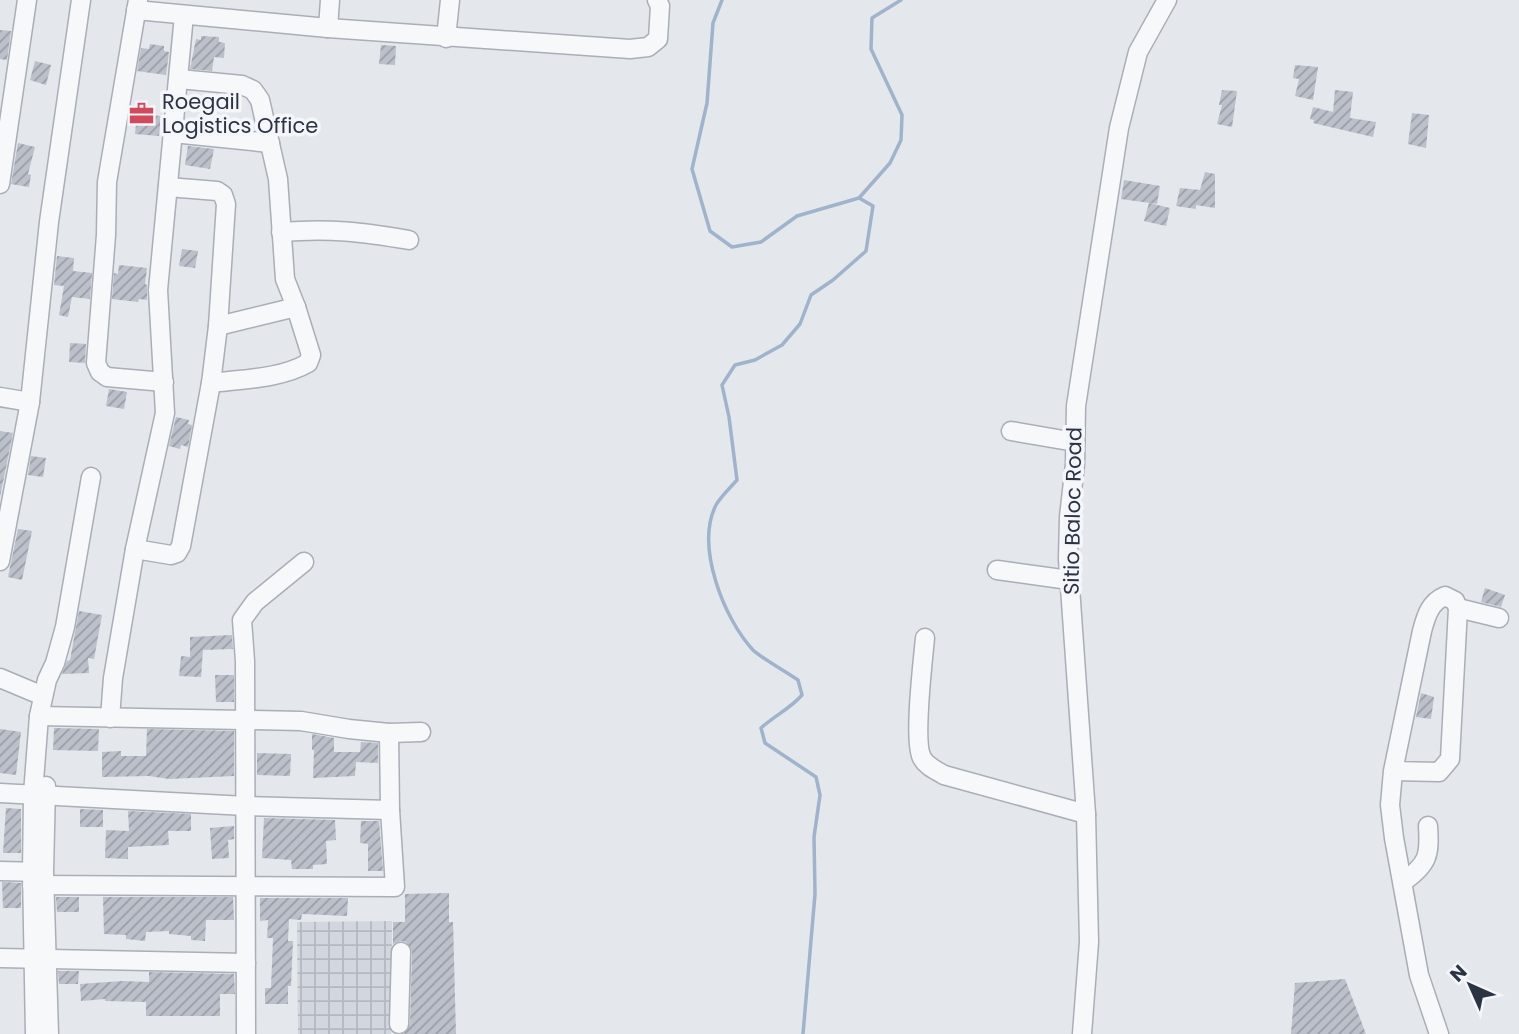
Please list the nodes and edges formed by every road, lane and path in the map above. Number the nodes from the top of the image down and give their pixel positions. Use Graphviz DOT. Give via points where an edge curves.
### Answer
graph roads {
  1 [pos="27,0"];
  2 [pos="81,0"];
  3 [pos="330,0"];
  4 [pos="450,0"];
  5 [pos="657,0"];
  6 [pos="1167,0"];
  7 [pos="137,5"];
  8 [pos="184,15"];
  9 [pos="328,28"];
  10 [pos="446,38"];
  11 [pos="179,79"];
  12 [pos="173,133"];
  13 [pos="270,143"];
  14 [pos="0,184"];
  15 [pos="167,187"];
  16 [pos="281,232"];
  17 [pos="409,240"];
  18 [pos="296,307"];
  19 [pos="218,326"];
  20 [pos="164,382"];
  21 [pos="211,383"];
  22 [pos="0,397"];
  23 [pos="30,402"];
  24 [pos="1011,431"];
  25 [pos="1075,442"];
  26 [pos="91,477"];
  27 [pos="135,549"];
  28 [pos="0,561"];
  29 [pos="304,562"];
  30 [pos="997,570"];
  31 [pos="1069,580"];
  32 [pos="1458,608"];
  33 [pos="1499,618"];
  34 [pos="925,638"];
  35 [pos="0,678"];
  36 [pos="43,708"];
  37 [pos="110,718"];
  38 [pos="244,720"];
  39 [pos="421,732"];
  40 [pos="389,733"];
  41 [pos="1393,771"];
  42 [pos="0,793"];
  43 [pos="39,794"];
  44 [pos="246,806"];
  45 [pos="390,810"];
  46 [pos="1086,814"];
  47 [pos="1428,826"];
  48 [pos="0,871"];
  49 [pos="38,878"];
  50 [pos="1403,882"];
  51 [pos="246,886"];
  52 [pos="401,952"];
  53 [pos="0,958"];
  54 [pos="41,959"];
  55 [pos="246,963"];
  56 [pos="399,1024"];
  57 [pos="35,1034"];
  58 [pos="48,1034"];
  59 [pos="246,1034"];
  60 [pos="1082,1034"];
  61 [pos="1439,1034"];
  1 -- 14 [label="street"];
  2 -- 23 [label="street" via="48,222"];
  3 -- 9 [label="street"];
  4 -- 10 [label="street"];
  5 -- 10 [label="street" via="658,38 648,47"];
  6 -- 25 [label="street, Sitio Baloc Road" via="1138,52 1127,92 1087,322"];
  7 -- 8 [label="street"];
  7 -- 20 [label="street" via="107,182 96,363 107,377"];
  8 -- 9 [label="street"];
  8 -- 11 [label="street"];
  9 -- 10 [label="street"];
  11 -- 12 [label="street"];
  11 -- 13 [label="street" via="253,90 260,100"];
  12 -- 13 [label="street"];
  12 -- 15 [label="street"];
  13 -- 16 [label="street" via="278,179"];
  15 -- 19 [label="street" via="223,195"];
  15 -- 20 [label="street" via="158,290"];
  16 -- 17 [label="street" via="352,230"];
  16 -- 18 [label="street" via="285,279"];
  18 -- 19 [label="street"];
  18 -- 21 [label="street" via="311,355 308,363 268,376"];
  19 -- 21 [label="street"];
  20 -- 27 [label="street" via="164,414"];
  21 -- 27 [label="street" via="181,546 171,555"];
  22 -- 23 [label="street"];
  23 -- 28 [label="street"];
  24 -- 25 [label="street"];
  25 -- 31 [label="street, Sitio Baloc Road"];
  26 -- 36 [label="street" via="65,627"];
  27 -- 37 [label="street"];
  29 -- 38 [label="street" via="255,602 242,620"];
  30 -- 31 [label="street"];
  31 -- 46 [label="street, Sitio Baloc Road"];
  32 -- 33 [label="street"];
  32 -- 41 [label="street" via="1445,596 1427,613"];
  32 -- 41 [label="street" via="1450,759 1439,772"];
  34 -- 46 [label="street" via="918,725 921,757 929,767"];
  35 -- 36 [label="street"];
  36 -- 37 [label="street"];
  36 -- 43 [label="street"];
  37 -- 38 [label="street"];
  38 -- 40 [label="street" via="302,721"];
  38 -- 44 [label="street"];
  39 -- 40 [label="street"];
  40 -- 45 [label="street"];
  41 -- 50 [label="street" via="1390,805"];
  42 -- 43 [label="street"];
  43 -- 44 [label="street"];
  43 -- 49 [label="street"];
  44 -- 45 [label="street"];
  44 -- 51 [label="street"];
  45 -- 51 [label="street" via="396,887"];
  46 -- 60 [label="street, Sitio Baloc Road" via="1090,942"];
  47 -- 50 [label="street" via="1427,859 1422,869"];
  48 -- 49 [label="street"];
  49 -- 51 [label="street"];
  49 -- 54 [label="street"];
  50 -- 61 [label="street" via="1419,975"];
  51 -- 55 [label="street"];
  52 -- 56 [label="street"];
  53 -- 54 [label="street"];
  54 -- 55 [label="street"];
  54 -- 57 [label="street"];
  54 -- 58 [label="street"];
  55 -- 59 [label="street"];
}
